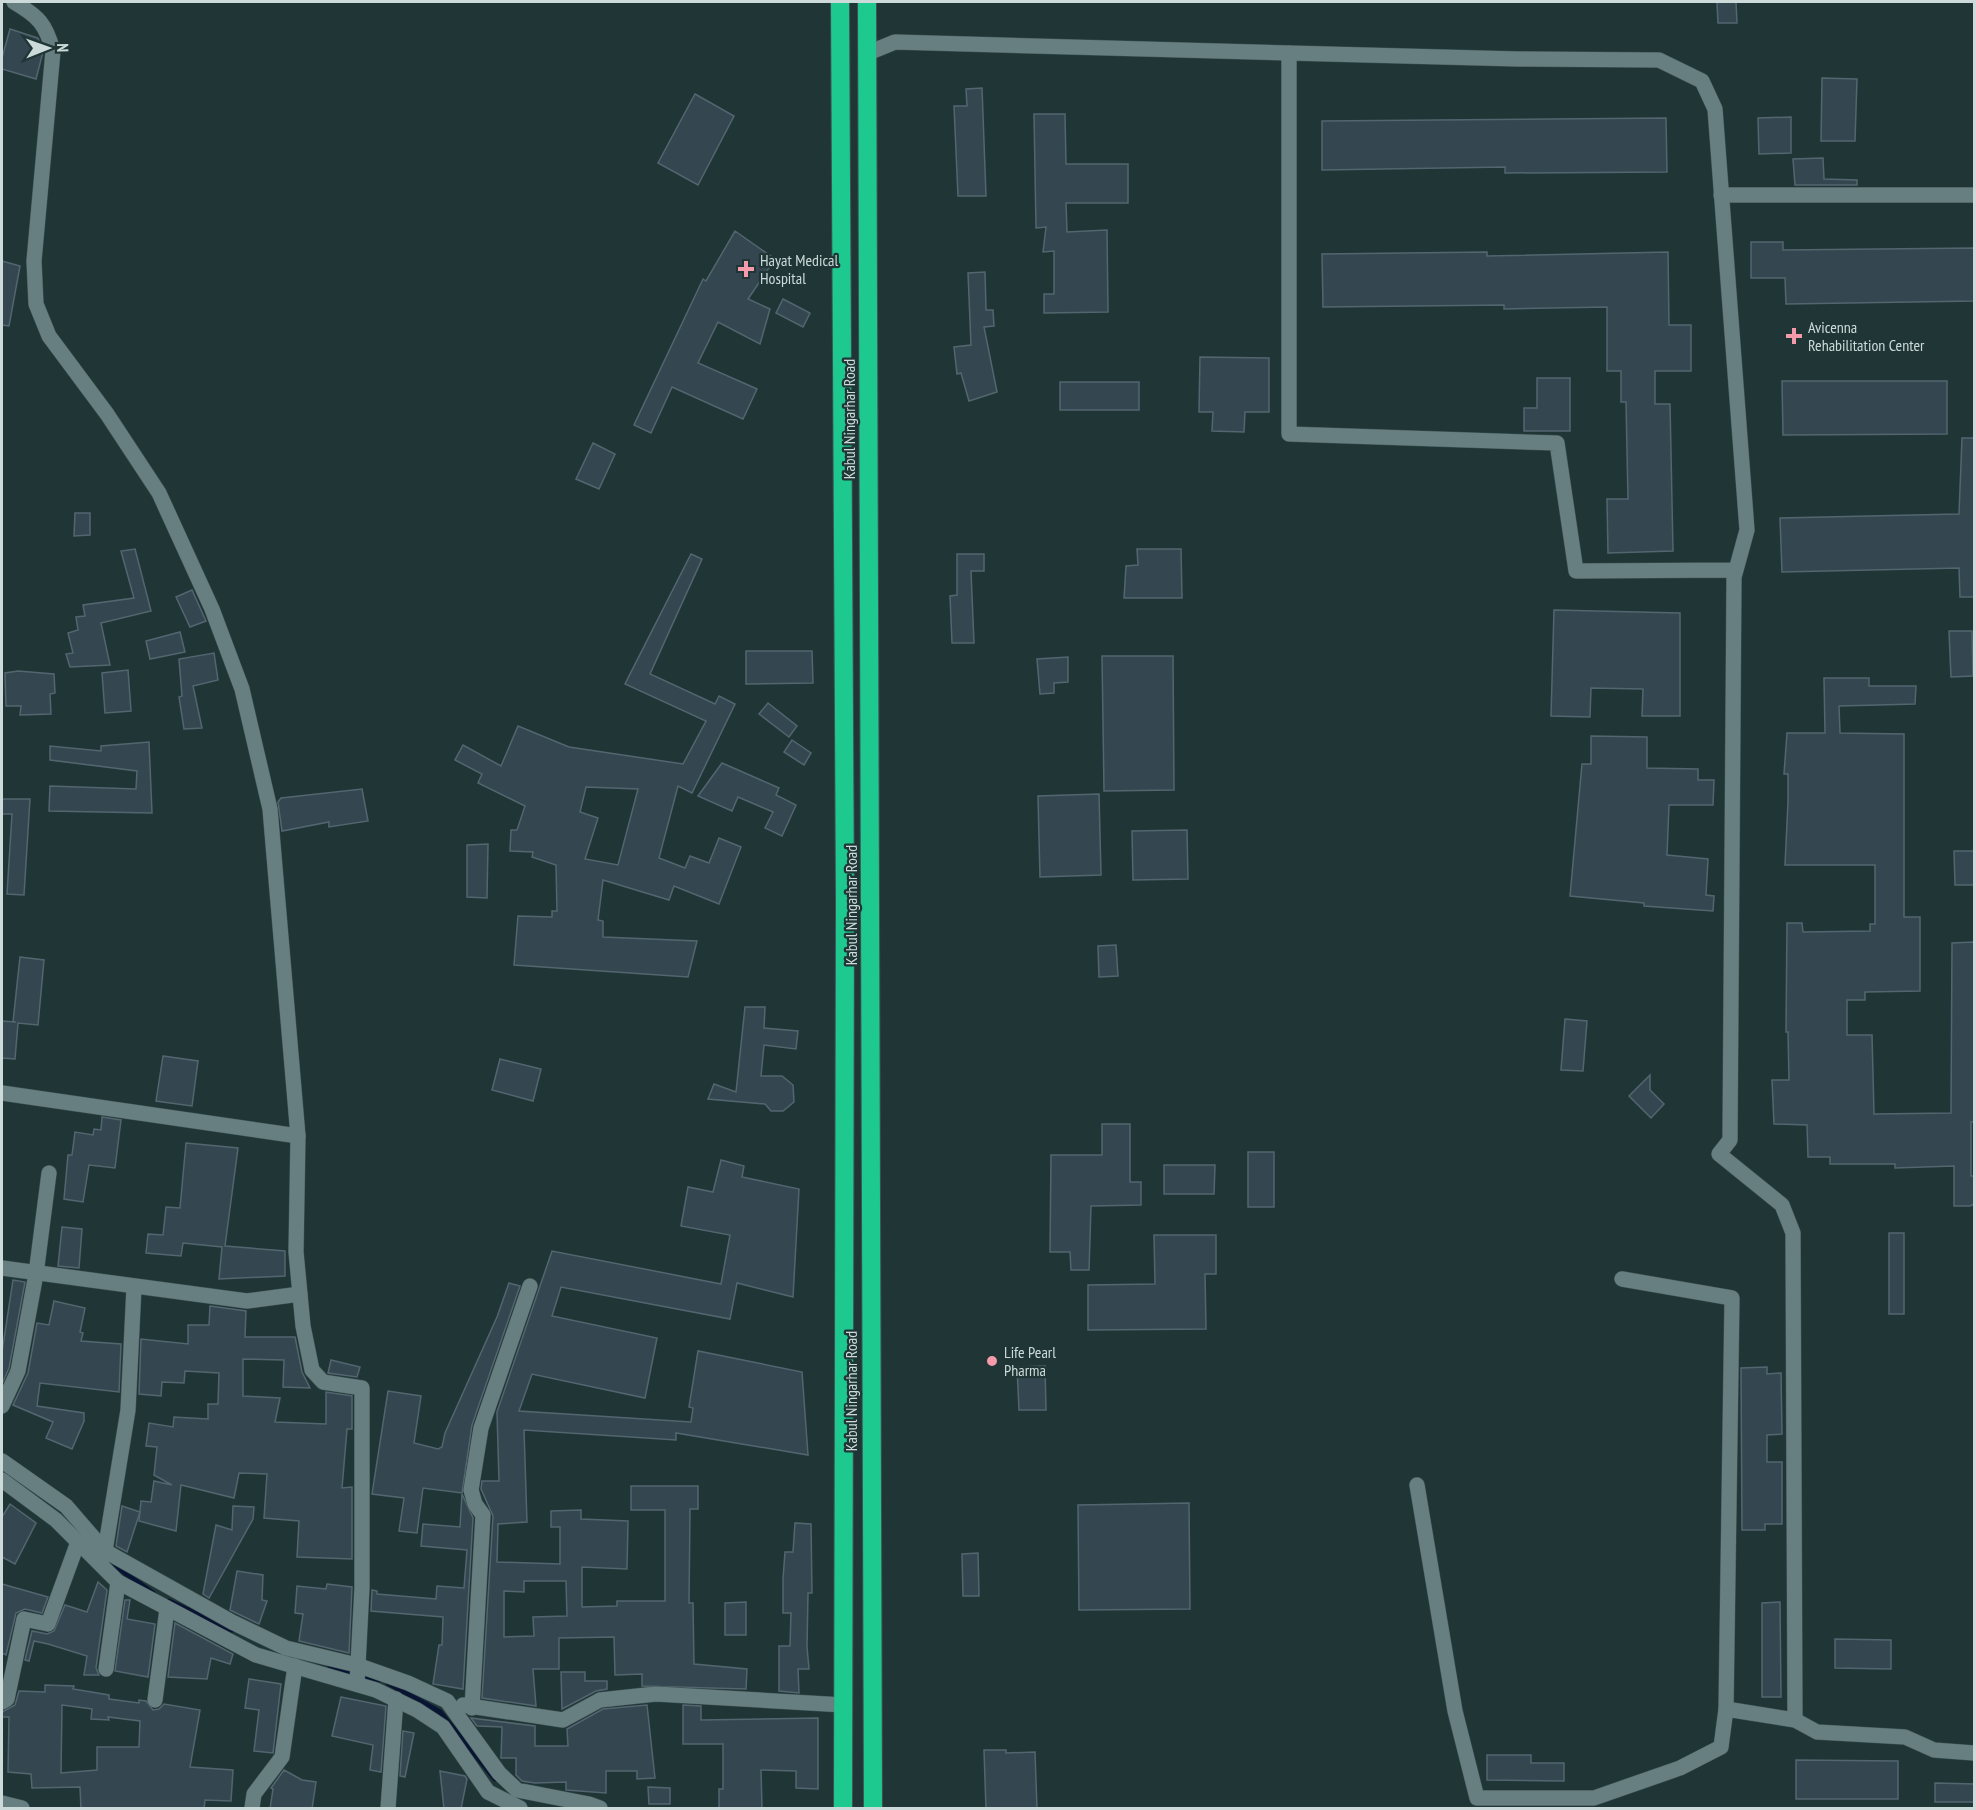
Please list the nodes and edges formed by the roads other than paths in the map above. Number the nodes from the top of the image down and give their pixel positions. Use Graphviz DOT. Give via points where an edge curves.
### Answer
graph roads {
  1 [pos="14,2"];
  2 [pos="840,2"];
  3 [pos="867,2"];
  4 [pos="868,53"];
  5 [pos="1289,53"];
  6 [pos="868,73"];
  7 [pos="841,74"];
  8 [pos="1721,195"];
  9 [pos="1974,195"];
  10 [pos="869,407"];
  11 [pos="842,409"];
  12 [pos="1736,570"];
  13 [pos="845,901"];
  14 [pos="870,902"];
  15 [pos="2,1093"];
  16 [pos="298,1136"];
  17 [pos="49,1173"];
  18 [pos="2,1268"];
  19 [pos="36,1274"];
  20 [pos="1622,1279"];
  21 [pos="530,1286"];
  22 [pos="134,1287"];
  23 [pos="300,1294"];
  24 [pos="871,1321"];
  25 [pos="844,1323"];
  26 [pos="2,1406"];
  27 [pos="2,1461"];
  28 [pos="2,1480"];
  29 [pos="1417,1485"];
  30 [pos="78,1542"];
  31 [pos="104,1558"];
  32 [pos="140,1571"];
  33 [pos="118,1582"];
  34 [pos="134,1591"];
  35 [pos="176,1591"];
  36 [pos="170,1610"];
  37 [pos="295,1666"];
  38 [pos="106,1669"];
  39 [pos="358,1676"];
  40 [pos="155,1700"];
  41 [pos="396,1700"];
  42 [pos="447,1701"];
  43 [pos="2,1702"];
  44 [pos="844,1705"];
  45 [pos="472,1708"];
  46 [pos="1726,1709"];
  47 [pos="1795,1720"];
  48 [pos="1974,1753"];
  49 [pos="2,1803"];
  50 [pos="22,1809"];
  51 [pos="252,1809"];
  52 [pos="388,1809"];
  53 [pos="520,1809"];
  54 [pos="600,1809"];
  55 [pos="843,1809"];
  56 [pos="873,1809"];
  1 -- 16 [label="street" via="48,29 54,51 34,261 36,304 49,336 159,493 212,609 242,690 270,809"];
  2 -- 7 [label="highway, Kabul Ningarhar Road"];
  3 -- 4 [label="highway, Kabul Ningarhar Road"];
  4 -- 5 [label="street" via="895,42"];
  4 -- 6 [label="highway, Kabul Ningarhar Road"];
  5 -- 8 [label="street" via="1659,60 1702,81 1715,109"];
  5 -- 12 [label="street" via="1289,434 1557,443 1576,571"];
  6 -- 7 [label="highway"];
  6 -- 10 [label="highway, Kabul Ningarhar Road"];
  7 -- 11 [label="highway, Kabul Ningarhar Road"];
  8 -- 9 [label="street"];
  8 -- 12 [label="street" via="1747,530"];
  10 -- 11 [label="highway"];
  10 -- 14 [label="highway, Kabul Ningarhar Road"];
  11 -- 13 [label="highway, Kabul Ningarhar Road"];
  12 -- 47 [label="street" via="1730,1140 1719,1154 1782,1205 1793,1233"];
  13 -- 14 [label="highway"];
  13 -- 25 [label="highway, Kabul Ningarhar Road"];
  14 -- 24 [label="highway, Kabul Ningarhar Road"];
  15 -- 16 [label="street"];
  16 -- 23 [label="street" via="296,1252"];
  17 -- 19 [label="street"];
  18 -- 19 [label="street"];
  19 -- 22 [label="street"];
  19 -- 26 [label="street" via="18,1371"];
  20 -- 46 [label="street" via="1732,1298"];
  21 -- 45 [label="street" via="481,1428 471,1490 483,1515"];
  22 -- 23 [label="street" via="247,1301"];
  22 -- 31 [label="street" via="128,1410"];
  23 -- 39 [label="street" via="312,1370 323,1382 362,1388"];
  24 -- 25 [label="highway"];
  24 -- 56 [label="highway, Kabul Ningarhar Road"];
  25 -- 44 [label="highway, Kabul Ningarhar Road"];
  27 -- 31 [label="street" via="66,1506"];
  28 -- 30 [label="street" via="56,1520"];
  29 -- 46 [label="street" via="1455,1711 1477,1798 1594,1798 1680,1768 1721,1747"];
  30 -- 31 [label="street"];
  30 -- 43 [label="street" via="48,1624 24,1619 7,1700"];
  31 -- 32 [label="street"];
  31 -- 33 [label="street"];
  32 -- 34 [label="street"];
  32 -- 35 [label="street"];
  33 -- 34 [label="street"];
  33 -- 38 [label="street"];
  34 -- 36 [label="street"];
  35 -- 36 [label="street"];
  35 -- 39 [label="street" via="286,1648"];
  36 -- 37 [label="street" via="256,1655"];
  36 -- 40 [label="street"];
  37 -- 39 [label="street"];
  37 -- 51 [label="street" via="282,1757 254,1794"];
  39 -- 41 [label="street"];
  39 -- 42 [label="street" via="408,1683"];
  41 -- 52 [label="street"];
  41 -- 53 [label="street" via="442,1726 488,1792"];
  42 -- 45 [label="street"];
  42 -- 54 [label="street" via="499,1773 517,1790 589,1803"];
  44 -- 45 [label="street" via="656,1694 600,1700 563,1720"];
  44 -- 55 [label="highway, Kabul Ningarhar Road"];
  46 -- 47 [label="street"];
  47 -- 48 [label="street" via="1817,1732 1905,1737 1934,1750"];
  49 -- 50 [label="street"];
}
